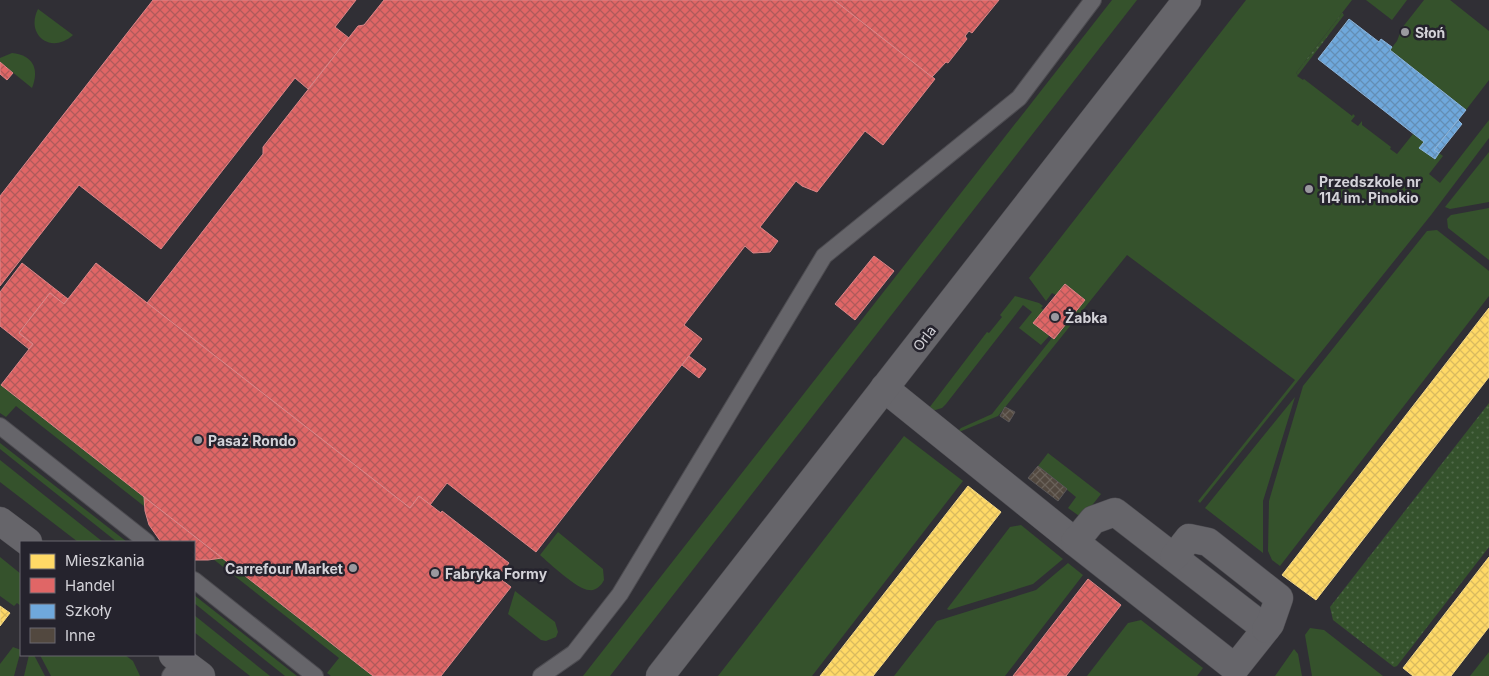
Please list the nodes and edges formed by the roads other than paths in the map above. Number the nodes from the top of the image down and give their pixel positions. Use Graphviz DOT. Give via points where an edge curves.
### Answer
graph roads {
  1 [pos="1093,0"];
  2 [pos="1187,0"];
  3 [pos="884,388"];
  4 [pos="0,426"];
  5 [pos="0,521"];
  6 [pos="27,541"];
  7 [pos="146,541"];
  8 [pos="1075,542"];
  9 [pos="195,581"];
  10 [pos="315,676"];
  11 [pos="542,676"];
  12 [pos="660,676"];
  1 -- 11 [label="lane" via="1019,98 824,256 620,594 574,653"];
  2 -- 3 [label="street, Orla"];
  3 -- 8 [label="street"];
  3 -- 12 [label="street, Orla"];
  4 -- 7 [label="lane"];
  5 -- 6 [label="street"];
  8 -- 8 [label="street" via="1235,668 1266,629 1115,512 1093,520"];
  9 -- 10 [label="lane"];
}
